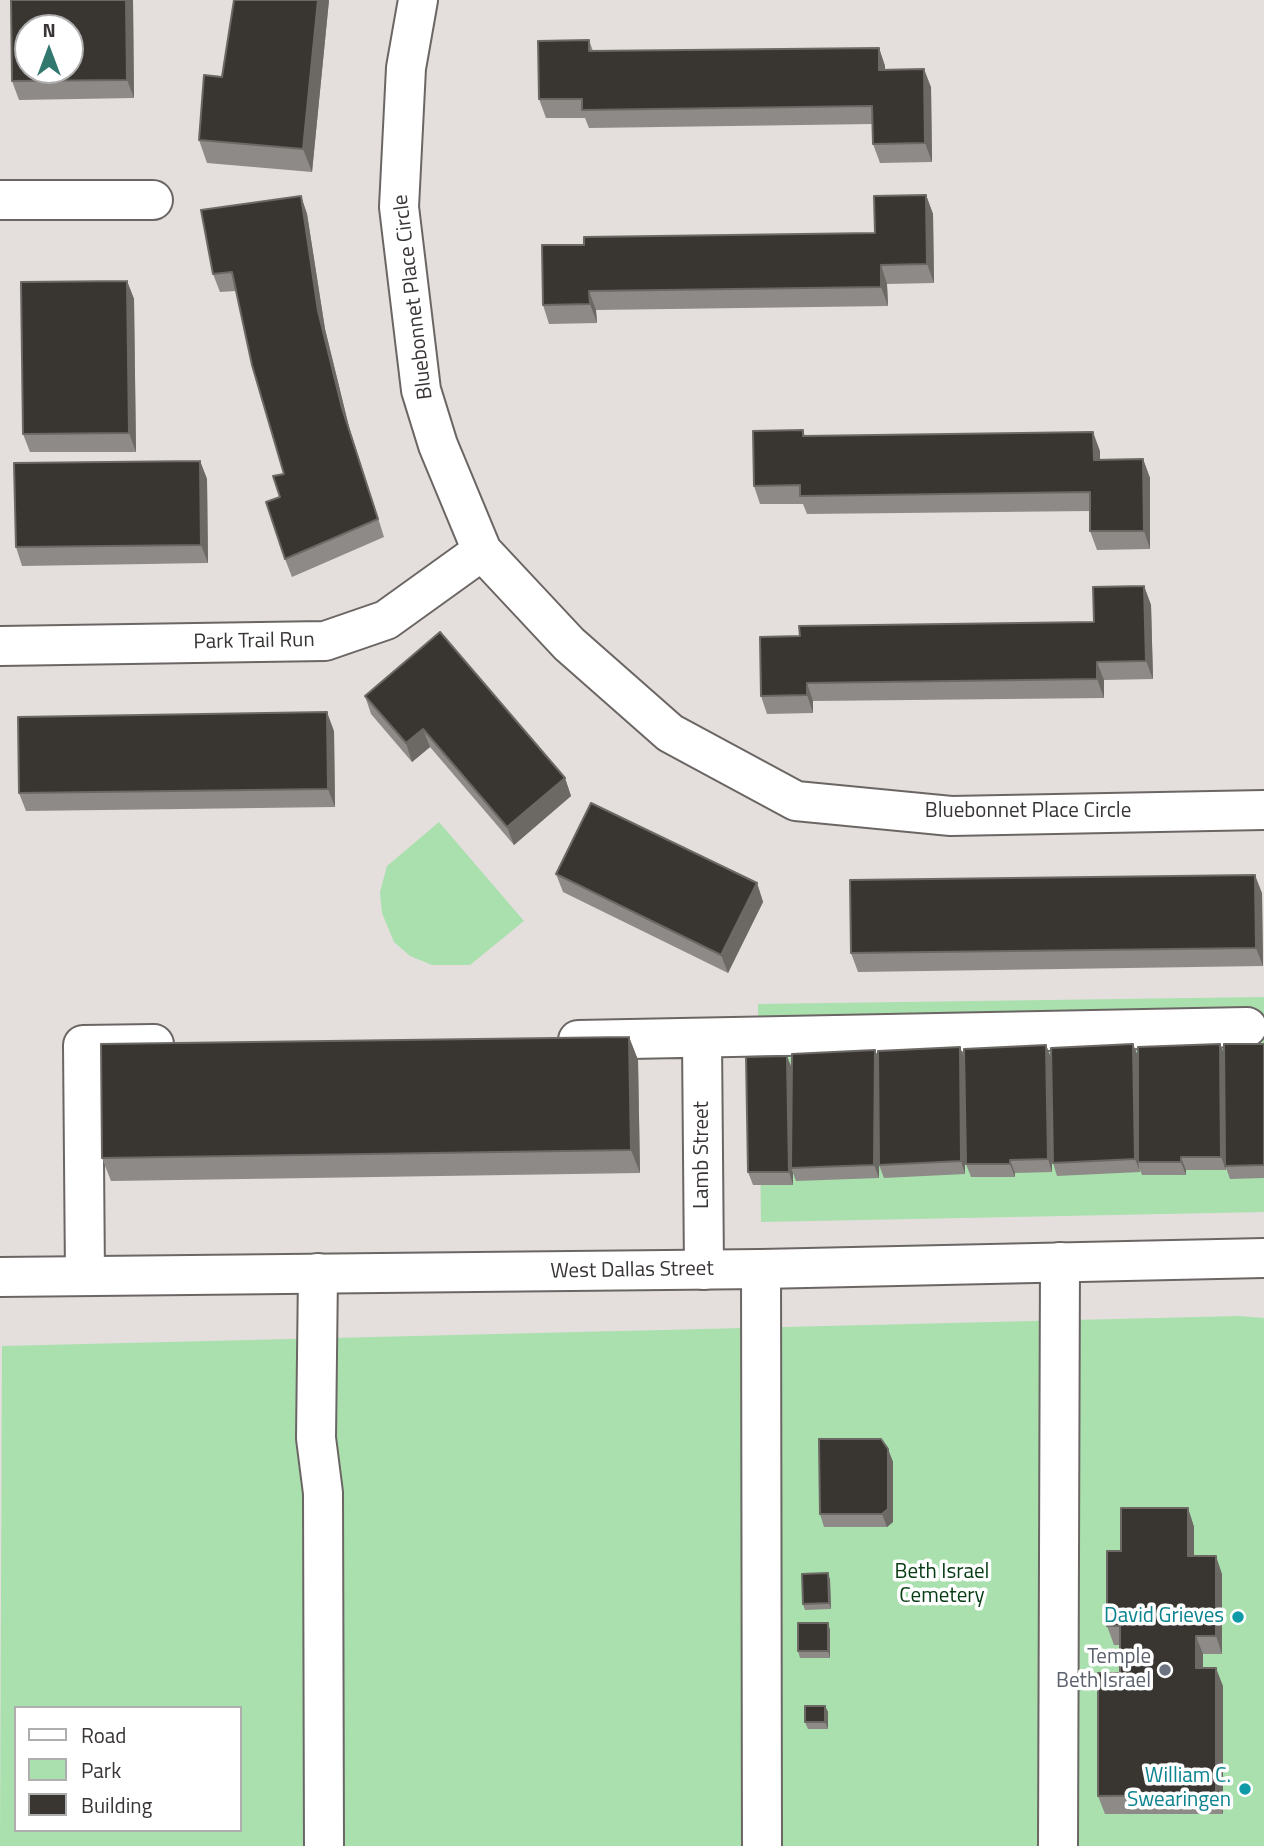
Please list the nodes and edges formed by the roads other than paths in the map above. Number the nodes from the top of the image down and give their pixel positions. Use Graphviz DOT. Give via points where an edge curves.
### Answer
graph roads {
  1 [pos="418,0"];
  2 [pos="0,200"];
  3 [pos="153,200"];
  4 [pos="482,551"];
  5 [pos="0,646"];
  6 [pos="1264,810"];
  7 [pos="1247,1027"];
  8 [pos="702,1039"];
  9 [pos="537,1041"];
  10 [pos="193,1044"];
  11 [pos="1264,1258"];
  12 [pos="1060,1262"];
  13 [pos="761,1269"];
  14 [pos="704,1270"];
  15 [pos="318,1273"];
  16 [pos="85,1276"];
  17 [pos="0,1277"];
  18 [pos="324,1846"];
  19 [pos="762,1846"];
  20 [pos="1058,1846"];
  1 -- 4 [label="street, Bluebonnet Place Circle" via="406,68 399,207 421,390 438,445"];
  2 -- 3 [label="street"];
  4 -- 5 [label="street, Park Trail Run" via="386,620 325,641"];
  4 -- 6 [label="street, Bluebonnet Place Circle" via="569,644 670,733 796,801 951,816"];
  7 -- 8 [label="street"];
  8 -- 9 [label="street"];
  8 -- 14 [label="street, Lamb Street"];
  10 -- 16 [label="street" via="83,1045"];
  11 -- 12 [label="street, West Dallas Street"];
  12 -- 13 [label="street, West Dallas Street"];
  12 -- 20 [label="street"];
  13 -- 14 [label="street, West Dallas Street"];
  13 -- 19 [label="street"];
  14 -- 15 [label="street, West Dallas Street"];
  15 -- 16 [label="street, West Dallas Street"];
  15 -- 18 [label="street" via="316,1438 323,1493"];
  16 -- 17 [label="street, West Dallas Street"];
}
